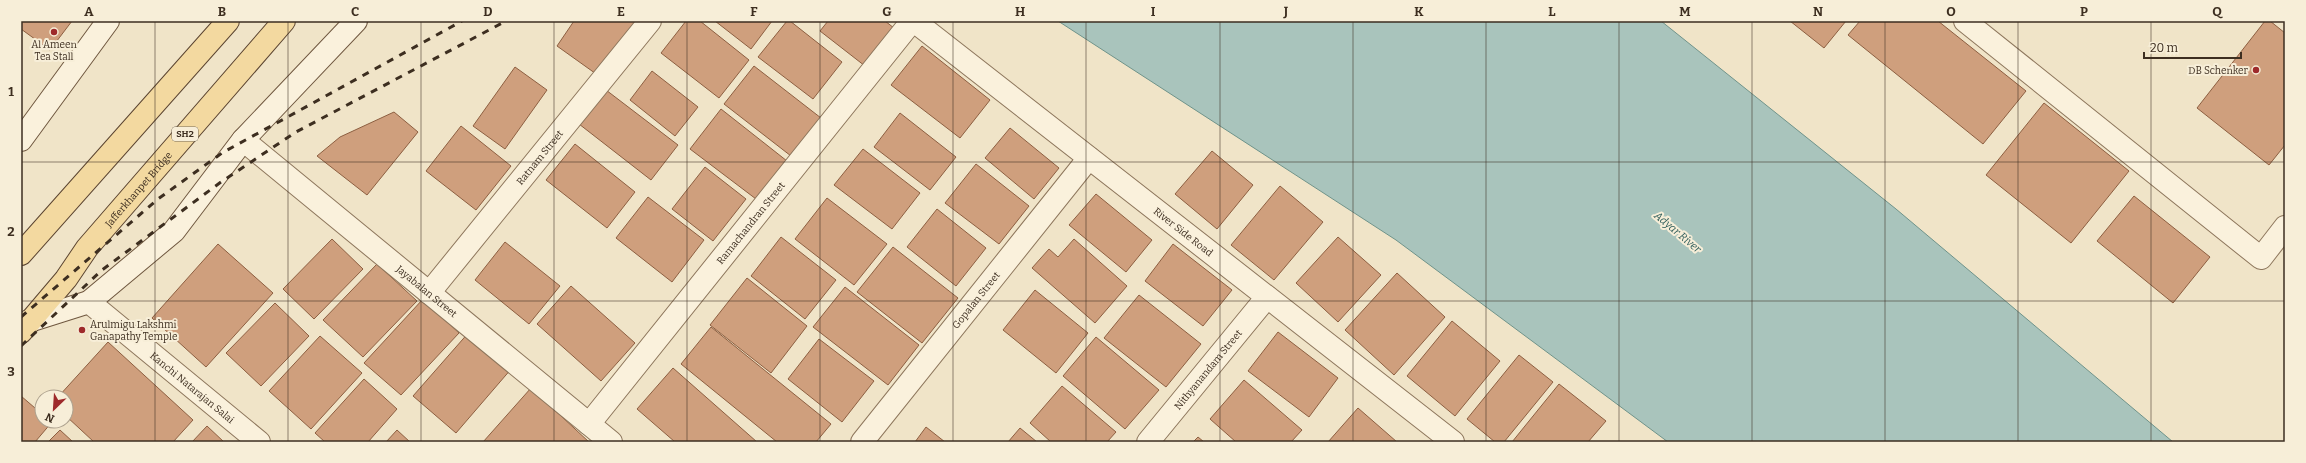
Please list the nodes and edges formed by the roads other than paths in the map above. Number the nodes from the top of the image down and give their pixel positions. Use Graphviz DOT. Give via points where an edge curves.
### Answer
graph roads {
  1 [pos="108,21"];
  2 [pos="228,21"];
  3 [pos="284,21"];
  4 [pos="356,21"];
  5 [pos="650,21"];
  6 [pos="913,21"];
  7 [pos="1965,21"];
  8 [pos="21,140"];
  9 [pos="243,140"];
  10 [pos="1088,158"];
  11 [pos="2285,227"];
  12 [pos="21,254"];
  13 [pos="429,293"];
  14 [pos="1267,297"];
  15 [pos="89,302"];
  16 [pos="25,326"];
  17 [pos="589,424"];
  18 [pos="1450,441"];
  19 [pos="259,442"];
  20 [pos="611,442"];
  21 [pos="862,442"];
  22 [pos="1148,442"];
  1 -- 8 [label="street"];
  2 -- 12 [label="main road" via="45,230"];
  3 -- 16 [label="main road, Jafferkhanpet Bridge / SH2" via="87,248 66,279"];
  4 -- 9 [label="street"];
  5 -- 13 [label="street, Ratnam Street"];
  6 -- 10 [label="street, River Side Road"];
  6 -- 17 [label="street, Ramachandran Street"];
  7 -- 11 [label="street" via="2261,258"];
  9 -- 13 [label="street, Jayabalan Street"];
  9 -- 15 [label="street" via="174,231"];
  10 -- 14 [label="street, River Side Road"];
  10 -- 21 [label="street, Gopalan Street"];
  13 -- 17 [label="street, Jayabalan Street"];
  14 -- 18 [label="street, River Side Road"];
  14 -- 22 [label="street, Nithyanandam Street"];
  15 -- 16 [label="street"];
  15 -- 19 [label="street, Kanchi Natarajan Salai"];
  17 -- 20 [label="street, Jayabalan Street"];
}
